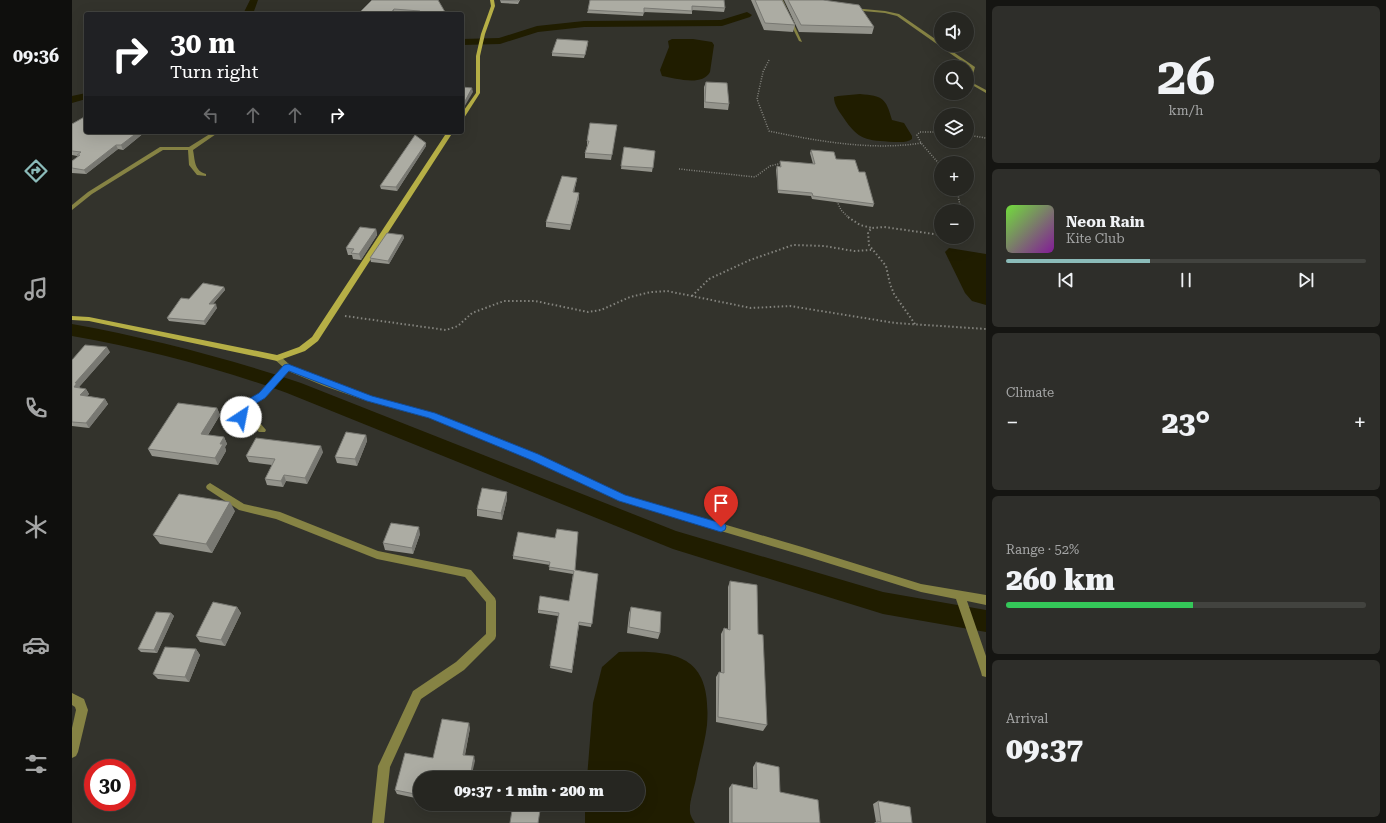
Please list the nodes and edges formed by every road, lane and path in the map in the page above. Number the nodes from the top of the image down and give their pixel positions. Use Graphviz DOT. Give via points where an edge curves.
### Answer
graph roads {
  1 [pos="492,0"];
  2 [pos="781,0"];
  3 [pos="846,8"];
  4 [pos="801,42"];
  5 [pos="769,60"];
  6 [pos="986,92"];
  7 [pos="464,114"];
  8 [pos="934,132"];
  9 [pos="213,134"];
  10 [pos="449,134"];
  11 [pos="974,136"];
  12 [pos="986,138"];
  13 [pos="921,143"];
  14 [pos="190,149"];
  15 [pos="934,158"];
  16 [pos="786,163"];
  17 [pos="679,170"];
  18 [pos="204,175"];
  19 [pos="835,196"];
  20 [pos="72,208"];
  21 [pos="872,228"];
  22 [pos="934,234"];
  23 [pos="871,250"];
  24 [pos="692,296"];
  25 [pos="332,314"];
  26 [pos="72,318"];
  27 [pos="915,325"];
  28 [pos="986,328"];
  29 [pos="277,358"];
  30 [pos="288,367"];
  31 [pos="262,430"];
  32 [pos="210,487"];
  33 [pos="961,598"];
  34 [pos="986,600"];
  35 [pos="986,672"];
  36 [pos="72,699"];
  37 [pos="72,752"];
  38 [pos="378,823"];
  1 -- 7 [label="main road" via="493,6 478,56 478,93"];
  2 -- 4 [label="street"];
  3 -- 6 [label="street" via="898,15 973,68 969,82"];
  5 -- 13 [label="path" via="763,72 757,99 769,131 823,141 894,146"];
  8 -- 13 [label="path" via="920,132 917,136"];
  9 -- 14 [label="street"];
  10 -- 25 [label="main road"];
  11 -- 12 [label="path"];
  13 -- 15 [label="path"];
  14 -- 18 [label="street" via="192,165 199,174"];
  14 -- 20 [label="street" via="162,148 90,193"];
  16 -- 17 [label="path" via="767,166 755,177"];
  19 -- 21 [label="path" via="841,211 849,219 861,226"];
  21 -- 22 [label="path" via="884,227"];
  21 -- 23 [label="path" via="868,232"];
  23 -- 24 [label="path" via="854,251 824,246 793,245 750,260 709,279"];
  23 -- 27 [label="path" via="879,256 886,267 892,290"];
  24 -- 25 [label="path" via="667,291 651,292 630,297 601,310 588,312 535,301 504,301 472,313 458,326 446,330"];
  24 -- 27 [label="path" via="750,308 790,306 895,324"];
  25 -- 29 [label="main road" via="315,339 302,349"];
  26 -- 29 [label="main road" via="89,319"];
  27 -- 28 [label="path"];
  29 -- 30 [label="street"];
  30 -- 31 [label="street" via="262,396 243,406 241,417"];
  30 -- 33 [label="street" via="327,384 431,416 534,457 622,498"];
  32 -- 38 [label="street" via="242,507 277,515 376,555 468,574 491,601 491,636 460,666 417,695 384,766"];
  33 -- 34 [label="street"];
  33 -- 35 [label="street"];
  36 -- 37 [label="street" via="80,703 82,710"];
}
